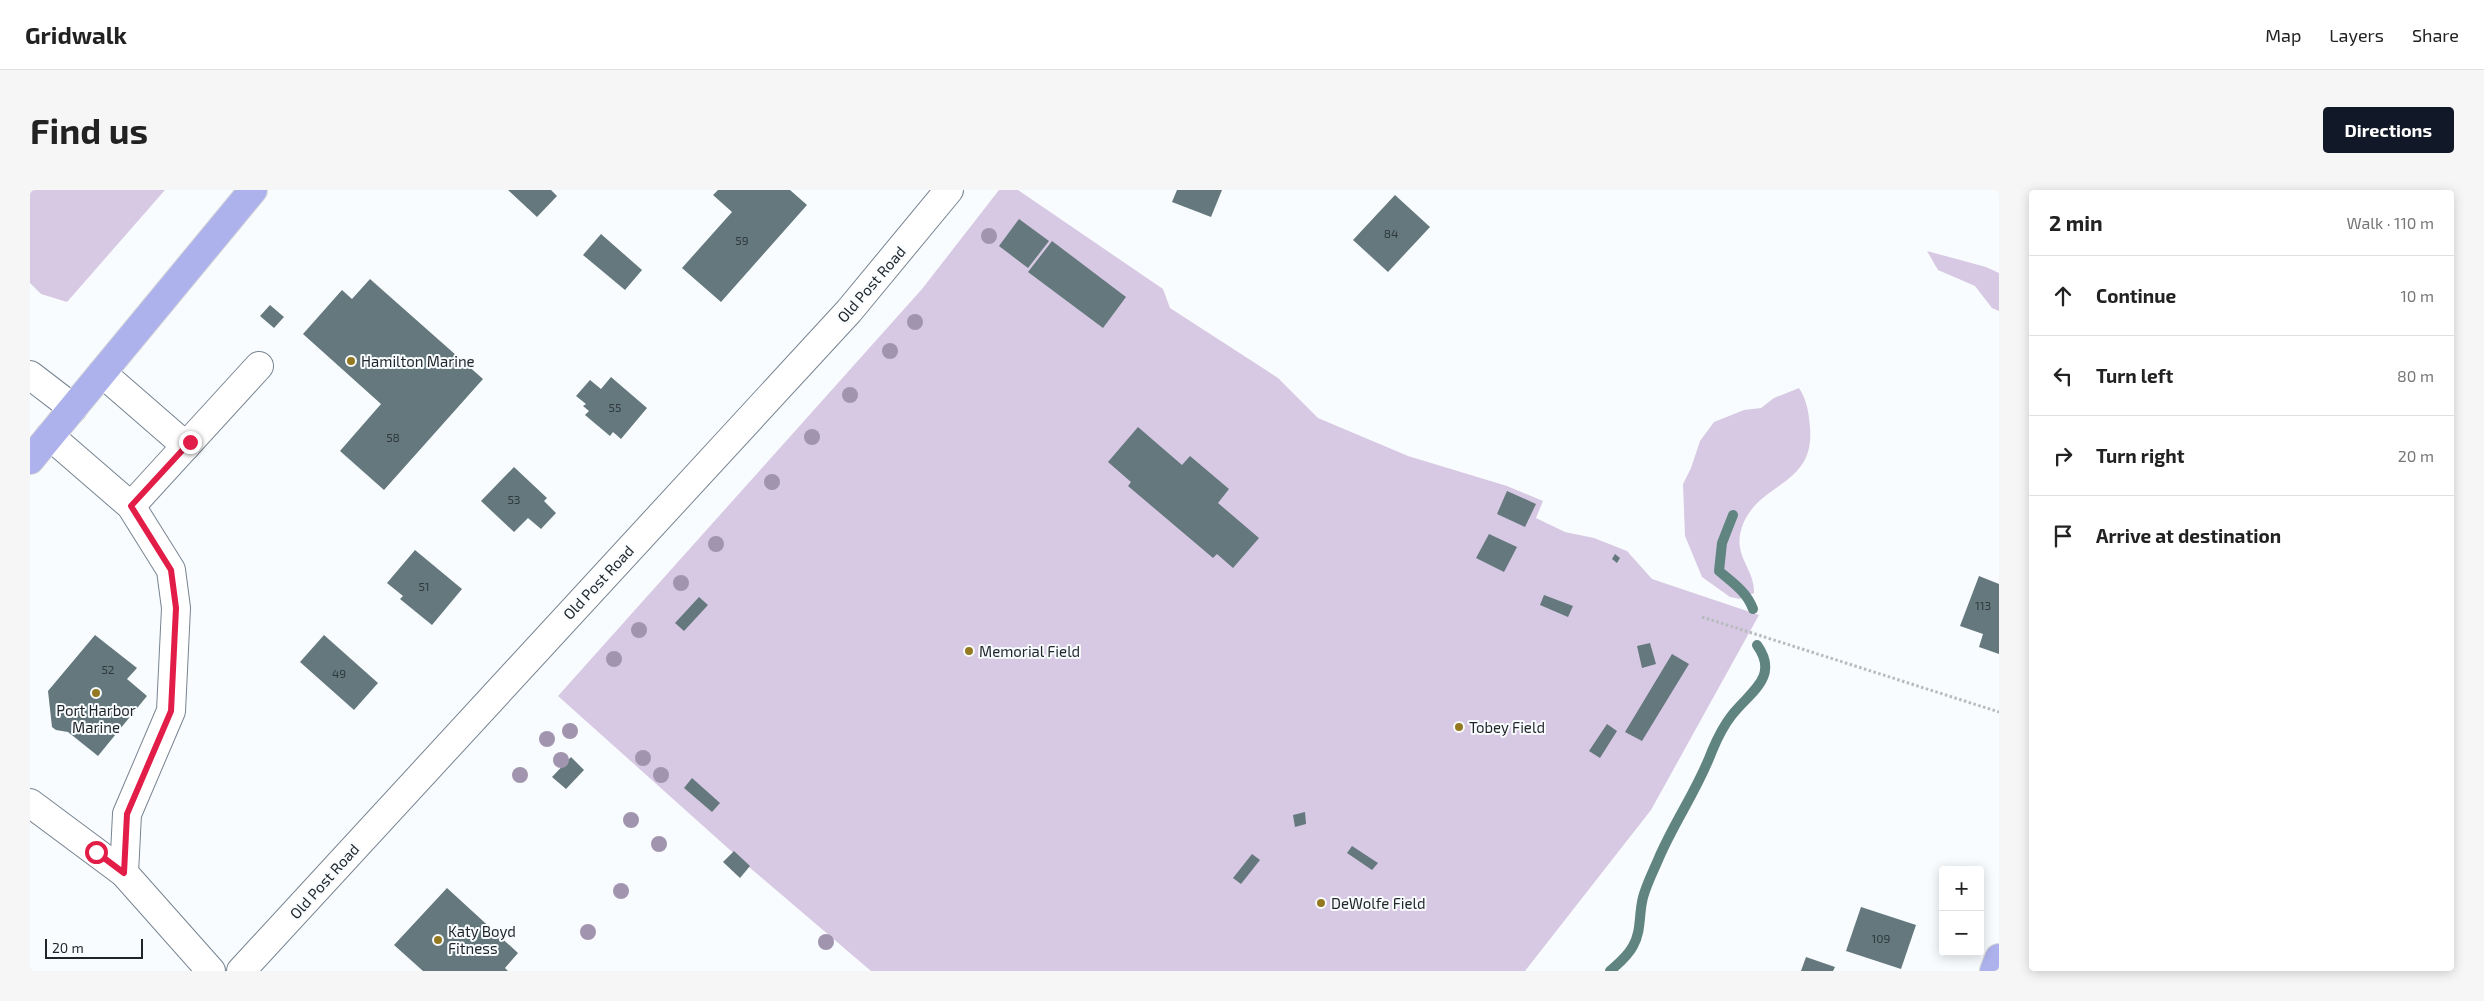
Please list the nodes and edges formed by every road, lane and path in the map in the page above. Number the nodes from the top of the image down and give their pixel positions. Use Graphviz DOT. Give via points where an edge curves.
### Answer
graph roads {
  1 [pos="253,190"];
  2 [pos="950,190"];
  3 [pos="259,366"];
  4 [pos="102,373"];
  5 [pos="30,375"];
  6 [pos="73,408"];
  7 [pos="50,436"];
  8 [pos="186,446"];
  9 [pos="30,460"];
  10 [pos="131,506"];
  11 [pos="1702,617"];
  12 [pos="1999,712"];
  13 [pos="30,803"];
  14 [pos="124,873"];
  15 [pos="1999,958"];
  16 [pos="211,971"];
  17 [pos="241,971"];
  18 [pos="1994,971"];
  1 -- 4 [label="main road"];
  2 -- 17 [label="street, Old Post Road" via="849,310"];
  3 -- 8 [label="street"];
  4 -- 6 [label="main road"];
  4 -- 8 [label="street"];
  5 -- 6 [label="street"];
  6 -- 7 [label="main road"];
  7 -- 9 [label="main road"];
  7 -- 10 [label="street"];
  8 -- 10 [label="street"];
  10 -- 14 [label="street" via="171,570 176,608 171,711 127,814"];
  11 -- 12 [label="path"];
  13 -- 14 [label="street"];
  14 -- 16 [label="street"];
  15 -- 18 [label="main road"];
}
